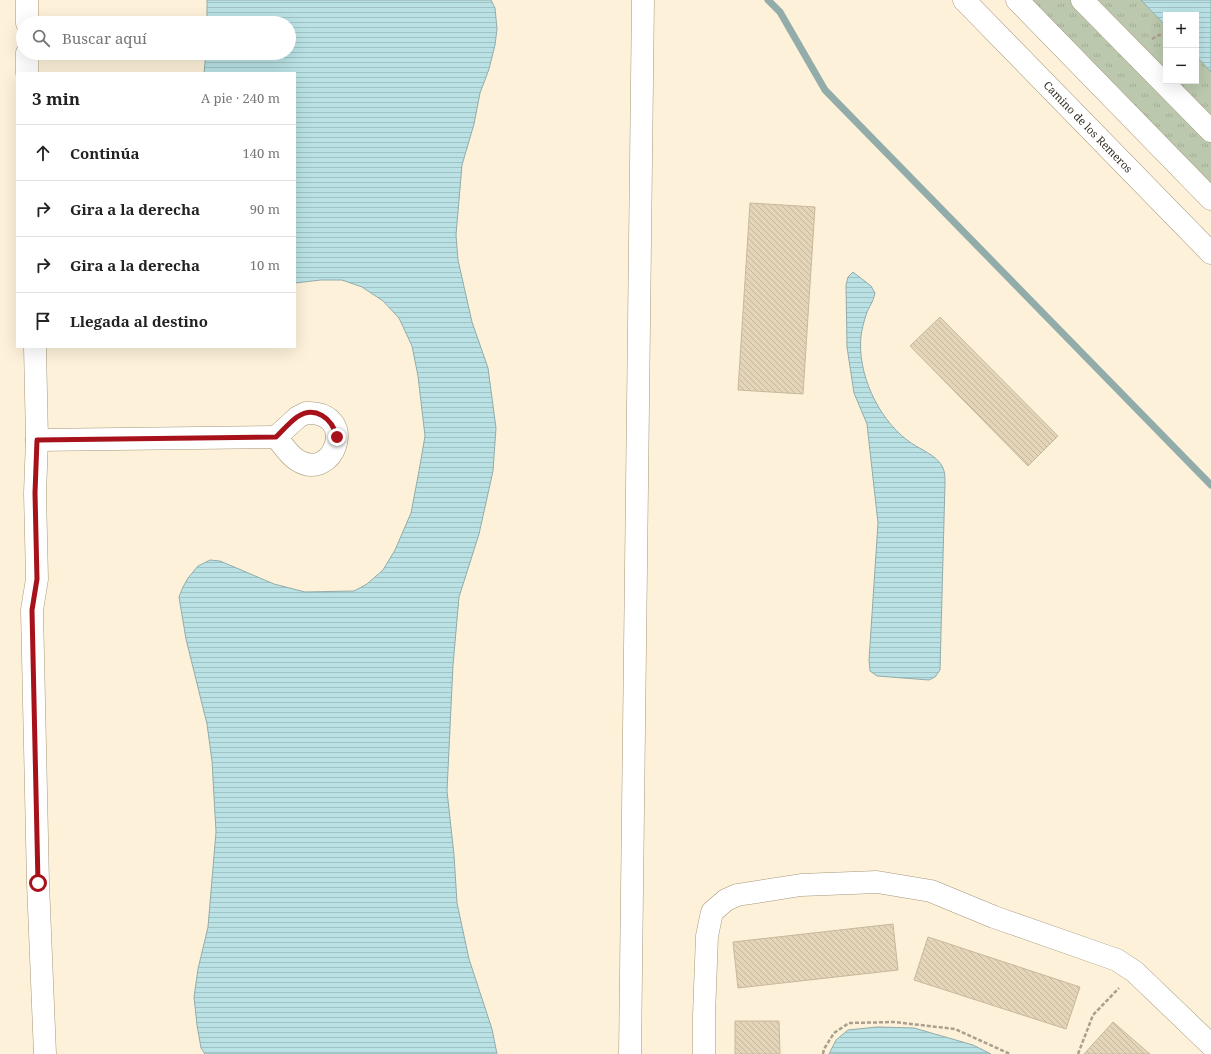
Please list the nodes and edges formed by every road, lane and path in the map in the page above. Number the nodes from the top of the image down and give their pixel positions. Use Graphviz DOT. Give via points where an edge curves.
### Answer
graph roads {
  1 [pos="27,0"];
  2 [pos="643,0"];
  3 [pos="964,0"];
  4 [pos="1017,0"];
  5 [pos="1082,0"];
  6 [pos="27,16"];
  7 [pos="1163,35"];
  8 [pos="1150,39"];
  9 [pos="27,60"];
  10 [pos="27,72"];
  11 [pos="1211,131"];
  12 [pos="1211,199"];
  13 [pos="1211,253"];
  14 [pos="35,348"];
  15 [pos="276,437"];
  16 [pos="37,440"];
  17 [pos="1136,972"];
  18 [pos="1211,1045"];
  19 [pos="45,1054"];
  20 [pos="630,1054"];
  21 [pos="704,1054"];
  22 [pos="823,1054"];
  23 [pos="1010,1054"];
  24 [pos="1078,1054"];
  1 -- 6 [label="street"];
  2 -- 20 [label="street"];
  3 -- 13 [label="street, Camino de los Remeros"];
  4 -- 12 [label="street"];
  5 -- 11 [label="street"];
  7 -- 8 [label="path"];
  9 -- 10 [label="street"];
  14 -- 16 [label="street"];
  15 -- 16 [label="street"];
  16 -- 19 [label="street" via="37,579 32,610"];
  17 -- 18 [label="street"];
  17 -- 21 [label="street" via="1117,960 994,917 931,891 877,882 801,885 737,895 726,900 712,912 707,936"];
  17 -- 24 [label="path" via="1093,1015"];
  22 -- 23 [label="path" via="834,1033 849,1023 894,1022 954,1029"];
}
